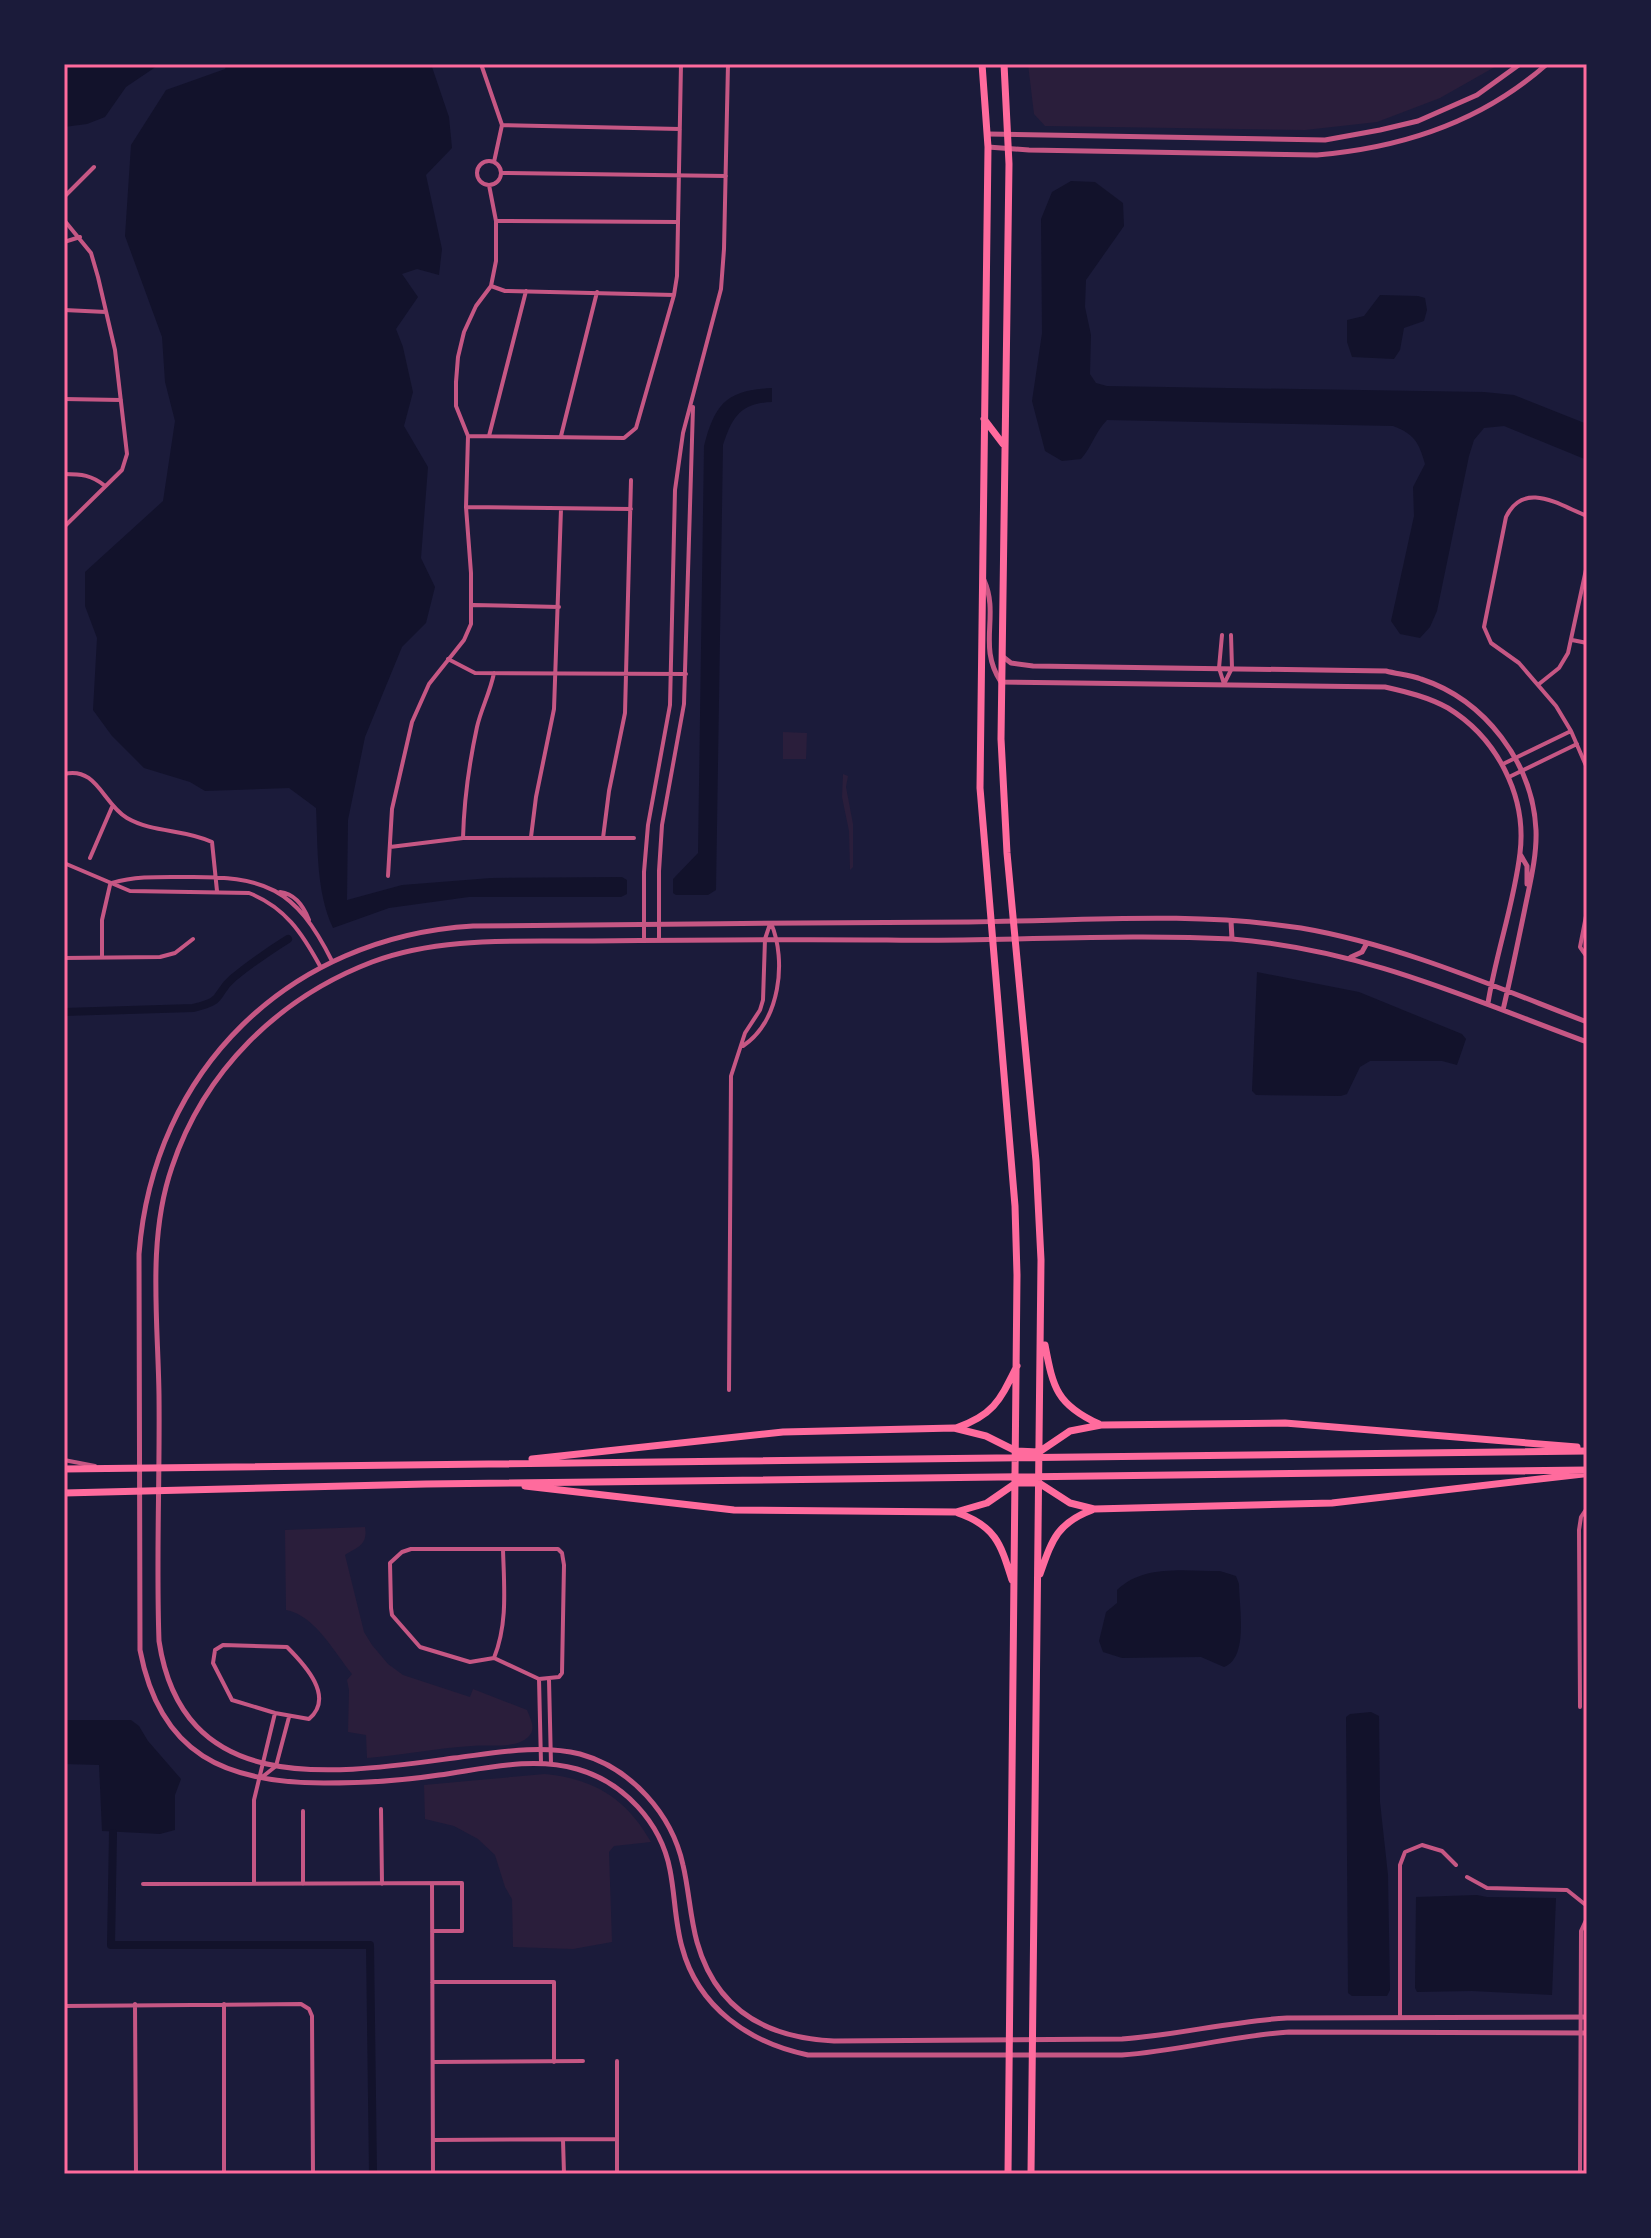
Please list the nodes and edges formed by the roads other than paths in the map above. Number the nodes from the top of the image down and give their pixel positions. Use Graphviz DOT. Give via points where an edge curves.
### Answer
graph roads {
  1 [pos="481,64"];
  2 [pos="681,64"];
  3 [pos="728,64"];
  4 [pos="982,64"];
  5 [pos="1004,64"];
  6 [pos="1520,64"];
  7 [pos="1547,64"];
  8 [pos="502,125"];
  9 [pos="680,129"];
  10 [pos="988,134"];
  11 [pos="1009,135"];
  12 [pos="988,147"];
  13 [pos="1009,148"];
  14 [pos="494,162"];
  15 [pos="94,167"];
  16 [pos="501,173"];
  17 [pos="679,176"];
  18 [pos="726,176"];
  19 [pos="489,185"];
  20 [pos="64,197"];
  21 [pos="64,220"];
  22 [pos="496,221"];
  23 [pos="678,222"];
  24 [pos="80,237"];
  25 [pos="64,242"];
  26 [pos="491,286"];
  27 [pos="526,291"];
  28 [pos="597,292"];
  29 [pos="674,295"];
  30 [pos="64,310"];
  31 [pos="106,312"];
  32 [pos="694,396"];
  33 [pos="64,399"];
  34 [pos="121,400"];
  35 [pos="984,419"];
  36 [pos="468,436"];
  37 [pos="489,436"];
  38 [pos="561,436"];
  39 [pos="1004,446"];
  40 [pos="64,474"];
  41 [pos="631,480"];
  42 [pos="105,486"];
  43 [pos="466,507"];
  44 [pos="561,509"];
  45 [pos="631,509"];
  46 [pos="1587,516"];
  47 [pos="64,527"];
  48 [pos="1587,565"];
  49 [pos="982,576"];
  50 [pos="473,605"];
  51 [pos="559,607"];
  52 [pos="1222,635"];
  53 [pos="1231,635"];
  54 [pos="1572,640"];
  55 [pos="1587,643"];
  56 [pos="1000,655"];
  57 [pos="448,658"];
  58 [pos="1219,668"];
  59 [pos="1232,668"];
  60 [pos="494,673"];
  61 [pos="558,673"];
  62 [pos="628,674"];
  63 [pos="686,674"];
  64 [pos="672,675"];
  65 [pos="1001,682"];
  66 [pos="1224,684"];
  67 [pos="1539,684"];
  68 [pos="1571,731"];
  69 [pos="1577,744"];
  70 [pos="1515,758"];
  71 [pos="1503,764"];
  72 [pos="1587,768"];
  73 [pos="1522,770"];
  74 [pos="64,774"];
  75 [pos="1509,777"];
  76 [pos="112,807"];
  77 [pos="651,811"];
  78 [pos="665,812"];
  79 [pos="531,837"];
  80 [pos="463,838"];
  81 [pos="603,838"];
  82 [pos="634,838"];
  83 [pos="390,847"];
  84 [pos="1520,854"];
  85 [pos="90,858"];
  86 [pos="64,863"];
  87 [pos="388,876"];
  88 [pos="216,877"];
  89 [pos="110,884"];
  90 [pos="266,886"];
  91 [pos="217,891"];
  92 [pos="260,897"];
  93 [pos="291,898"];
  94 [pos="1526,901"];
  95 [pos="282,910"];
  96 [pos="1587,911"];
  97 [pos="1013,920"];
  98 [pos="991,921"];
  99 [pos="1231,921"];
  100 [pos="770,922"];
  101 [pos="644,924"];
  102 [pos="659,924"];
  103 [pos="193,939"];
  104 [pos="765,939"];
  105 [pos="777,939"];
  106 [pos="1015,939"];
  107 [pos="1232,939"];
  108 [pos="659,940"];
  109 [pos="992,940"];
  110 [pos="644,941"];
  111 [pos="1367,943"];
  112 [pos="1587,957"];
  113 [pos="64,958"];
  114 [pos="102,958"];
  115 [pos="1349,958"];
  116 [pos="332,961"];
  117 [pos="320,966"];
  118 [pos="1491,986"];
  119 [pos="1507,992"];
  120 [pos="1488,1003"];
  121 [pos="1503,1010"];
  122 [pos="1587,1022"];
  123 [pos="1587,1042"];
  124 [pos="741,1047"];
  125 [pos="1042,1329"];
  126 [pos="1017,1364"];
  127 [pos="729,1390"];
  128 [pos="1101,1425"];
  129 [pos="954,1428"];
  130 [pos="1587,1449"];
  131 [pos="1016,1451"];
  132 [pos="1039,1452"];
  133 [pos="64,1460"];
  134 [pos="493,1463"];
  135 [pos="105,1468"];
  136 [pos="140,1468"];
  137 [pos="64,1469"];
  138 [pos="159,1469"];
  139 [pos="1587,1472"];
  140 [pos="499,1483"];
  141 [pos="1016,1483"];
  142 [pos="1039,1483"];
  143 [pos="158,1491"];
  144 [pos="141,1492"];
  145 [pos="64,1493"];
  146 [pos="1587,1508"];
  147 [pos="1094,1509"];
  148 [pos="956,1512"];
  149 [pos="503,1549"];
  150 [pos="1038,1580"];
  151 [pos="1014,1586"];
  152 [pos="494,1658"];
  153 [pos="1580,1664"];
  154 [pos="1587,1664"];
  155 [pos="539,1679"];
  156 [pos="549,1680"];
  157 [pos="1580,1707"];
  158 [pos="275,1713"];
  159 [pos="289,1717"];
  160 [pos="541,1749"];
  161 [pos="552,1750"];
  162 [pos="541,1763"];
  163 [pos="263,1764"];
  164 [pos="551,1764"];
  165 [pos="276,1766"];
  166 [pos="259,1779"];
  167 [pos="381,1809"];
  168 [pos="303,1811"];
  169 [pos="1456,1865"];
  170 [pos="1467,1877"];
  171 [pos="143,1884"];
  172 [pos="254,1884"];
  173 [pos="303,1884"];
  174 [pos="382,1884"];
  175 [pos="432,1884"];
  176 [pos="1587,1906"];
  177 [pos="1587,1918"];
  178 [pos="432,1931"];
  179 [pos="432,1982"];
  180 [pos="135,2004"];
  181 [pos="224,2004"];
  182 [pos="65,2005"];
  183 [pos="1400,2017"];
  184 [pos="1584,2017"];
  185 [pos="1400,2031"];
  186 [pos="1584,2033"];
  187 [pos="1010,2040"];
  188 [pos="1033,2040"];
  189 [pos="1032,2055"];
  190 [pos="1010,2056"];
  191 [pos="583,2061"];
  192 [pos="617,2061"];
  193 [pos="433,2062"];
  194 [pos="554,2062"];
  195 [pos="563,2139"];
  196 [pos="617,2139"];
  197 [pos="433,2140"];
  198 [pos="136,2174"];
  199 [pos="224,2174"];
  200 [pos="313,2174"];
  201 [pos="433,2174"];
  202 [pos="564,2174"];
  203 [pos="617,2174"];
  204 [pos="1008,2174"];
  205 [pos="1031,2174"];
  206 [pos="1580,2174"];
  1 -- 8 [label="street"];
  2 -- 9 [label="street"];
  3 -- 18 [label="street"];
  4 -- 10 [label="main road"];
  5 -- 11 [label="main road"];
  6 -- 11 [label="street" via="1477,95 1418,121 1325,140"];
  7 -- 13 [label="street" via="1522,87 1472,117 1418,137 1349,152"];
  8 -- 9 [label="street"];
  8 -- 14 [label="street"];
  9 -- 17 [label="street"];
  10 -- 11 [label="street"];
  10 -- 12 [label="main road"];
  11 -- 13 [label="main road"];
  12 -- 13 [label="street"];
  12 -- 35 [label="main road"];
  13 -- 39 [label="main road"];
  14 -- 16 [label="street"];
  14 -- 19 [label="street" via="478,168 479,179"];
  15 -- 20 [label="street"];
  16 -- 17 [label="street"];
  16 -- 19 [label="street"];
  17 -- 18 [label="street"];
  17 -- 23 [label="street"];
  18 -- 32 [label="street" via="721,289"];
  19 -- 22 [label="street"];
  21 -- 24 [label="street"];
  22 -- 23 [label="street"];
  22 -- 26 [label="street"];
  23 -- 29 [label="street"];
  24 -- 25 [label="street"];
  24 -- 31 [label="street" via="91,253"];
  26 -- 27 [label="street"];
  26 -- 36 [label="street" via="476,306 458,357 456,406"];
  27 -- 28 [label="street"];
  27 -- 37 [label="street"];
  28 -- 29 [label="street"];
  28 -- 38 [label="street"];
  29 -- 38 [label="street" via="631,435"];
  30 -- 31 [label="street"];
  31 -- 34 [label="street"];
  32 -- 63 [label="street"];
  32 -- 64 [label="street" via="675,490"];
  33 -- 34 [label="street"];
  34 -- 42 [label="street" via="126,463"];
  35 -- 39 [label="main road"];
  35 -- 49 [label="main road"];
  36 -- 37 [label="street"];
  36 -- 43 [label="street"];
  37 -- 38 [label="street"];
  39 -- 56 [label="main road"];
  40 -- 42 [label="street" via="84,474"];
  41 -- 45 [label="street"];
  42 -- 47 [label="street"];
  43 -- 44 [label="street"];
  43 -- 50 [label="street"];
  44 -- 45 [label="street"];
  44 -- 51 [label="street"];
  45 -- 62 [label="street"];
  46 -- 67 [label="street" via="1537,496 1523,499 1506,517 1484,627 1491,643"];
  48 -- 54 [label="street"];
  49 -- 65 [label="street" via="990,595 988,656"];
  49 -- 98 [label="main road" via="980,774"];
  50 -- 51 [label="street"];
  50 -- 57 [label="street" via="464,640"];
  51 -- 61 [label="street"];
  52 -- 58 [label="street"];
  53 -- 59 [label="street"];
  54 -- 55 [label="street"];
  54 -- 67 [label="street" via="1559,668"];
  56 -- 58 [label="street" via="1018,665"];
  56 -- 65 [label="main road"];
  57 -- 60 [label="street" via="475,673"];
  57 -- 83 [label="street" via="412,722 392,809"];
  58 -- 59 [label="street"];
  58 -- 66 [label="street"];
  59 -- 66 [label="street"];
  59 -- 70 [label="street" via="1386,671 1422,679 1478,711"];
  60 -- 61 [label="street"];
  60 -- 80 [label="street" via="471,757"];
  61 -- 62 [label="street"];
  61 -- 79 [label="street"];
  62 -- 64 [label="street"];
  62 -- 81 [label="street"];
  63 -- 64 [label="street"];
  63 -- 78 [label="street"];
  64 -- 77 [label="street"];
  65 -- 66 [label="street"];
  65 -- 97 [label="main road"];
  66 -- 71 [label="street" via="1385,687 1417,694 1467,721"];
  67 -- 68 [label="street"];
  68 -- 69 [label="street"];
  68 -- 70 [label="street"];
  69 -- 72 [label="street"];
  69 -- 73 [label="street"];
  70 -- 71 [label="street"];
  70 -- 73 [label="street"];
  71 -- 75 [label="street"];
  73 -- 75 [label="street"];
  73 -- 94 [label="street" via="1536,831"];
  74 -- 76 [label="street" via="92,778"];
  75 -- 84 [label="street" via="1522,832"];
  76 -- 85 [label="street"];
  76 -- 88 [label="street" via="153,828 212,842"];
  77 -- 78 [label="street"];
  77 -- 101 [label="street"];
  78 -- 102 [label="street"];
  79 -- 80 [label="street"];
  79 -- 81 [label="street"];
  80 -- 83 [label="street"];
  81 -- 82 [label="street"];
  83 -- 87 [label="street"];
  84 -- 94 [label="street" via="1527,866"];
  84 -- 118 [label="street"];
  86 -- 89 [label="street"];
  88 -- 89 [label="street" via="131,878"];
  88 -- 90 [label="street"];
  88 -- 91 [label="street"];
  89 -- 91 [label="street" via="130,891"];
  89 -- 114 [label="street" via="102,920"];
  90 -- 92 [label="street"];
  90 -- 93 [label="street"];
  91 -- 92 [label="street"];
  92 -- 95 [label="street"];
  93 -- 95 [label="street"];
  93 -- 116 [label="street"];
  94 -- 119 [label="street"];
  95 -- 117 [label="street"];
  96 -- 112 [label="street" via="1580,947"];
  97 -- 98 [label="street"];
  97 -- 99 [label="street"];
  97 -- 106 [label="main road"];
  98 -- 100 [label="street"];
  98 -- 109 [label="main road"];
  99 -- 107 [label="street"];
  99 -- 111 [label="street" via="1301,928"];
  100 -- 102 [label="street"];
  100 -- 104 [label="street"];
  100 -- 105 [label="street"];
  101 -- 102 [label="street"];
  101 -- 110 [label="street"];
  101 -- 116 [label="street" via="442,928 381,941"];
  102 -- 108 [label="street"];
  103 -- 114 [label="street" via="160,957"];
  104 -- 105 [label="street"];
  104 -- 108 [label="street"];
  104 -- 124 [label="street" via="763,1000"];
  105 -- 109 [label="street"];
  105 -- 124 [label="street" via="772,1012"];
  106 -- 107 [label="street"];
  106 -- 109 [label="street"];
  106 -- 125 [label="main road" via="1036,1161"];
  107 -- 115 [label="street"];
  108 -- 110 [label="street"];
  109 -- 126 [label="main road" via="1015,1206"];
  110 -- 138 [label="street" via="435,946 376,961 295,1002 230,1063 198,1109 171,1167 163,1201 158,1241"];
  111 -- 115 [label="street"];
  111 -- 118 [label="street"];
  113 -- 114 [label="street"];
  115 -- 120 [label="street"];
  116 -- 117 [label="street"];
  117 -- 136 [label="street" via="255,1012 220,1048 189,1091 159,1152 139,1254"];
  118 -- 119 [label="street"];
  118 -- 120 [label="street"];
  119 -- 121 [label="street"];
  119 -- 122 [label="street"];
  120 -- 121 [label="street"];
  121 -- 123 [label="street"];
  124 -- 127 [label="street" via="731,1076"];
  125 -- 128 [label="main road" via="1052,1382 1061,1400"];
  125 -- 132 [label="main road"];
  126 -- 129 [label="main road" via="993,1409"];
  126 -- 131 [label="main road"];
  128 -- 130 [label="main road" via="1285,1423"];
  128 -- 132 [label="main road" via="1070,1431"];
  129 -- 131 [label="main road"];
  129 -- 134 [label="main road" via="770,1433"];
  130 -- 134 [label="main road"];
  131 -- 132 [label="main road"];
  131 -- 141 [label="main road"];
  132 -- 142 [label="main road"];
  133 -- 135 [label="street"];
  134 -- 138 [label="main road"];
  135 -- 136 [label="main road"];
  135 -- 137 [label="main road"];
  136 -- 138 [label="main road"];
  136 -- 144 [label="street"];
  138 -- 143 [label="street"];
  139 -- 140 [label="main road"];
  139 -- 147 [label="main road" via="1332,1503"];
  140 -- 143 [label="main road"];
  140 -- 148 [label="main road" via="734,1510"];
  141 -- 142 [label="main road"];
  141 -- 148 [label="main road" via="987,1503"];
  141 -- 151 [label="main road"];
  142 -- 147 [label="main road" via="1063,1499"];
  142 -- 150 [label="main road"];
  143 -- 144 [label="main road"];
  143 -- 163 [label="street" via="163,1671 178,1704 199,1731 231,1754"];
  144 -- 145 [label="main road"];
  144 -- 166 [label="street" via="139,1632 145,1676 168,1723 185,1741 221,1767"];
  146 -- 153 [label="street" via="1579,1530"];
  147 -- 150 [label="main road" via="1066,1523 1055,1536"];
  148 -- 151 [label="main road" via="995,1535"];
  149 -- 152 [label="street" via="505,1621"];
  149 -- 152 [label="street" via="411,1549 390,1563 392,1615 411,1639 456,1659"];
  149 -- 156 [label="street" via="562,1553 562,1673"];
  150 -- 188 [label="main road"];
  151 -- 187 [label="main road"];
  152 -- 155 [label="street"];
  153 -- 154 [label="street"];
  153 -- 157 [label="street"];
  155 -- 156 [label="street"];
  155 -- 160 [label="street"];
  156 -- 161 [label="street"];
  158 -- 159 [label="street"];
  158 -- 159 [label="street" via="232,1700 213,1663 215,1650 223,1645 287,1647 318,1688 314,1715"];
  158 -- 163 [label="street"];
  159 -- 165 [label="street"];
  160 -- 161 [label="street"];
  160 -- 162 [label="street"];
  160 -- 165 [label="street" via="381,1767"];
  161 -- 164 [label="street"];
  161 -- 187 [label="street" via="609,1766 638,1787 661,1815 683,1864 705,1966 723,1994 748,2017 809,2040"];
  162 -- 164 [label="street"];
  162 -- 166 [label="street" via="368,1782"];
  163 -- 165 [label="street"];
  163 -- 166 [label="street"];
  164 -- 190 [label="street" via="606,1781 651,1823 665,1850 691,1972 712,2003 739,2028 808,2055"];
  165 -- 166 [label="street"];
  166 -- 172 [label="street"];
  167 -- 174 [label="street"];
  168 -- 173 [label="street"];
  169 -- 183 [label="street" via="1442,1851 1422,1845 1405,1852 1400,1865"];
  170 -- 176 [label="street" via="1487,1888 1567,1890"];
  171 -- 172 [label="street"];
  172 -- 173 [label="street"];
  173 -- 174 [label="street"];
  174 -- 175 [label="street"];
  175 -- 178 [label="street"];
  175 -- 178 [label="street" via="462,1883 462,1931"];
  177 -- 184 [label="street" via="1581,1931"];
  178 -- 179 [label="street"];
  179 -- 193 [label="street"];
  179 -- 194 [label="street" via="554,1982"];
  180 -- 181 [label="street"];
  180 -- 182 [label="street"];
  180 -- 198 [label="street"];
  181 -- 199 [label="street"];
  181 -- 200 [label="street" via="301,2004 309,2009"];
  183 -- 184 [label="street"];
  183 -- 185 [label="street"];
  183 -- 188 [label="street" via="1246,2020 1162,2036"];
  184 -- 186 [label="street"];
  185 -- 186 [label="street"];
  185 -- 189 [label="street" via="1248,2035 1165,2052"];
  186 -- 206 [label="street"];
  187 -- 188 [label="street"];
  187 -- 190 [label="main road"];
  188 -- 189 [label="main road"];
  189 -- 190 [label="street"];
  189 -- 205 [label="main road"];
  190 -- 204 [label="main road"];
  191 -- 194 [label="street"];
  192 -- 196 [label="street"];
  193 -- 194 [label="street"];
  193 -- 197 [label="street"];
  195 -- 196 [label="street"];
  195 -- 197 [label="street"];
  195 -- 202 [label="street"];
  196 -- 203 [label="street"];
  197 -- 201 [label="street"];
}
